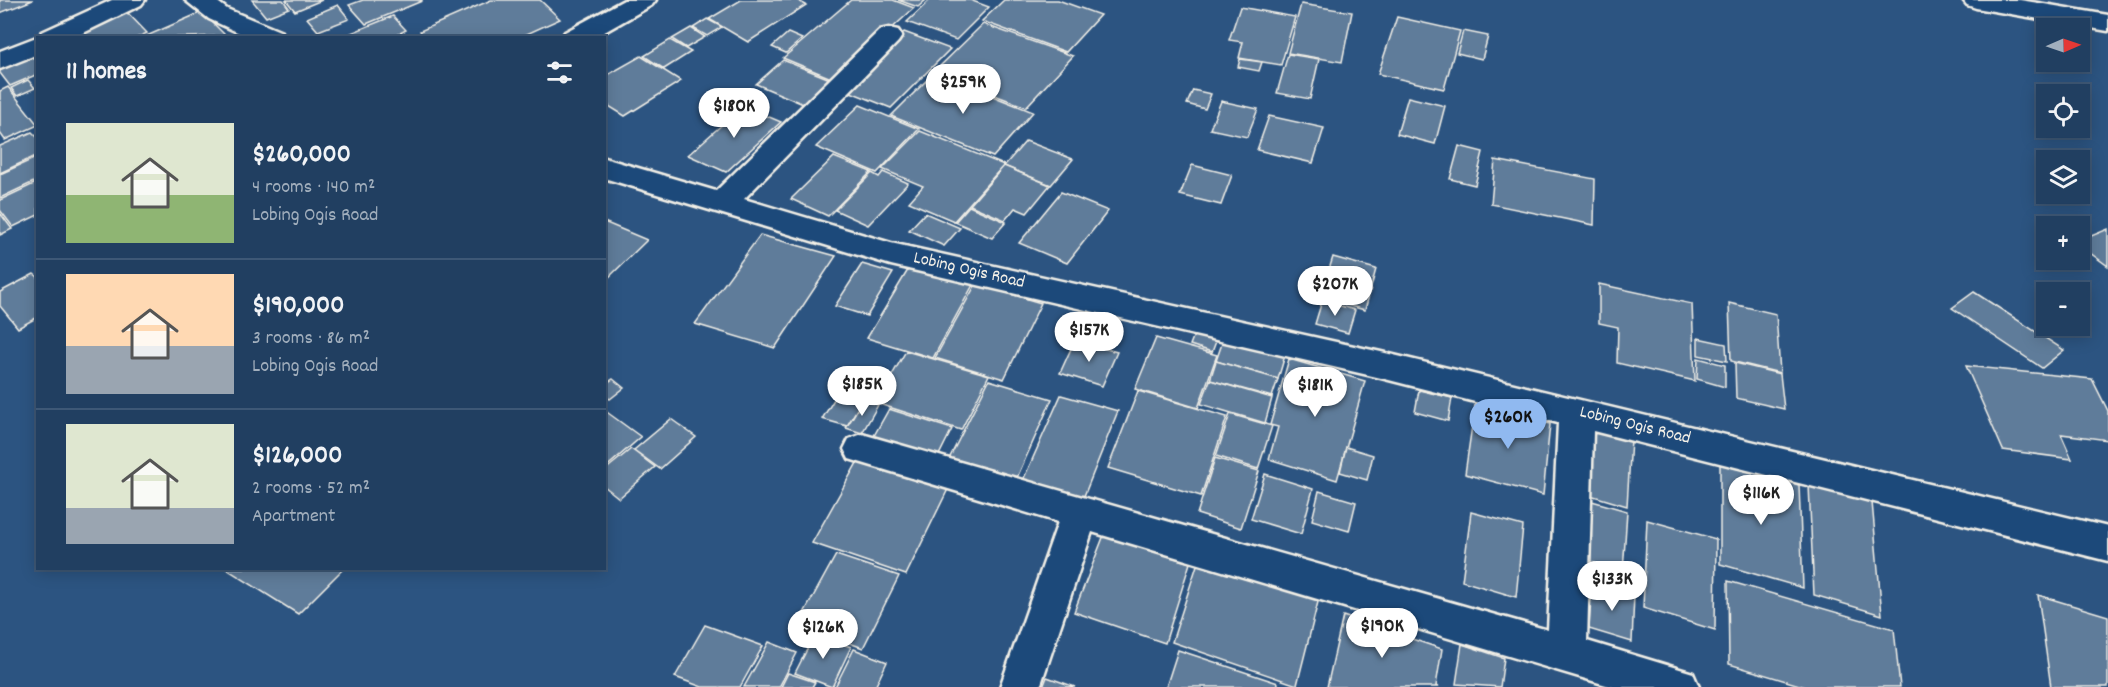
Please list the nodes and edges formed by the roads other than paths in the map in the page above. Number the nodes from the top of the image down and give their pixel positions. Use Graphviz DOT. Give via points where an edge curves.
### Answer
graph roads {
  1 [pos="132,0"];
  2 [pos="198,0"];
  3 [pos="643,0"];
  4 [pos="1976,0"];
  5 [pos="2108,23"];
  6 [pos="55,36"];
  7 [pos="268,36"];
  8 [pos="578,36"];
  9 [pos="889,36"];
  10 [pos="36,45"];
  11 [pos="0,61"];
  12 [pos="606,169"];
  13 [pos="721,204"];
  14 [pos="1576,412"];
  15 [pos="862,449"];
  16 [pos="1080,513"];
  17 [pos="2108,544"];
  18 [pos="1567,655"];
  19 [pos="1605,676"];
  20 [pos="1020,687"];
  21 [pos="1679,687"];
  1 -- 6 [label="street"];
  2 -- 7 [label="street" via="218,14"];
  3 -- 8 [label="street"];
  4 -- 5 [label="street"];
  9 -- 13 [label="street"];
  10 -- 11 [label="street"];
  12 -- 13 [label="street, Lobing Ogis Road"];
  13 -- 14 [label="street, Lobing Ogis Road" via="891,254"];
  14 -- 17 [label="street, Lobing Ogis Road"];
  14 -- 18 [label="street"];
  15 -- 16 [label="street"];
  16 -- 18 [label="street"];
  16 -- 20 [label="street"];
  18 -- 19 [label="street"];
  19 -- 21 [label="street"];
}
